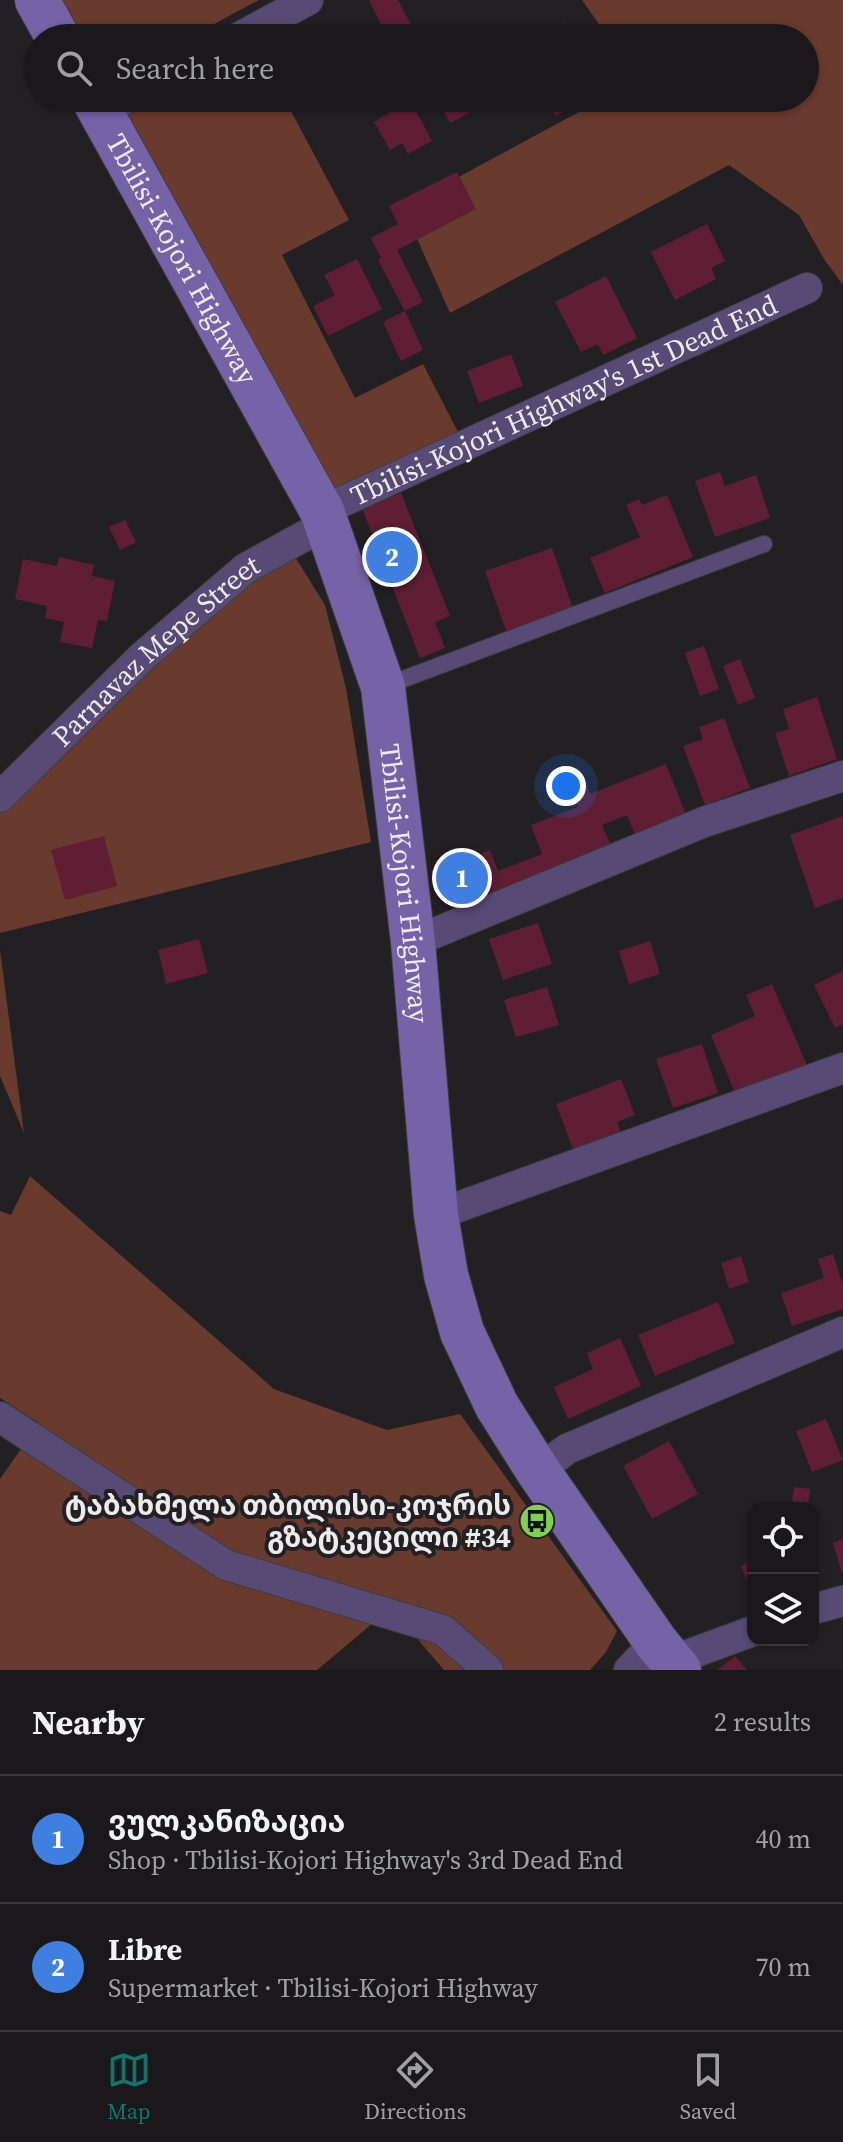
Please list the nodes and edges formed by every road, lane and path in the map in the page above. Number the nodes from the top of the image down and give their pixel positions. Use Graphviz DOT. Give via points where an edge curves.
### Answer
graph roads {
  1 [pos="37,0"];
  2 [pos="308,0"];
  3 [pos="50,24"];
  4 [pos="264,24"];
  5 [pos="112,112"];
  6 [pos="807,288"];
  7 [pos="325,517"];
  8 [pos="764,544"];
  9 [pos="383,687"];
  10 [pos="843,776"];
  11 [pos="0,797"];
  12 [pos="413,942"];
  13 [pos="843,1068"];
  14 [pos="436,1215"];
  15 [pos="843,1332"];
  16 [pos="0,1417"];
  17 [pos="538,1471"];
  18 [pos="843,1601"];
  19 [pos="819,1607"];
  20 [pos="747,1633"];
  21 [pos="659,1661"];
  22 [pos="488,1670"];
  1 -- 3 [label="main road"];
  2 -- 4 [label="street"];
  5 -- 7 [label="main road, Tbilisi-Kojori Highway"];
  6 -- 7 [label="street, Tbilisi-Kojori Highway's 1st Dead End"];
  7 -- 9 [label="main road, Tbilisi-Kojori Highway"];
  7 -- 11 [label="street, Parnavaz Mepe Street" via="246,568 142,657"];
  8 -- 9 [label="lane"];
  9 -- 12 [label="main road, Tbilisi-Kojori Highway"];
  10 -- 12 [label="street" via="704,822"];
  12 -- 14 [label="main road, Tbilisi-Kojori Highway"];
  13 -- 14 [label="street"];
  14 -- 17 [label="main road, Tbilisi-Kojori Highway" via="462,1332 497,1406"];
  15 -- 17 [label="street" via="567,1449"];
  16 -- 22 [label="street" via="226,1565 443,1630"];
  17 -- 21 [label="main road, Tbilisi-Kojori Highway"];
  18 -- 19 [label="street"];
  20 -- 21 [label="street"];
}
